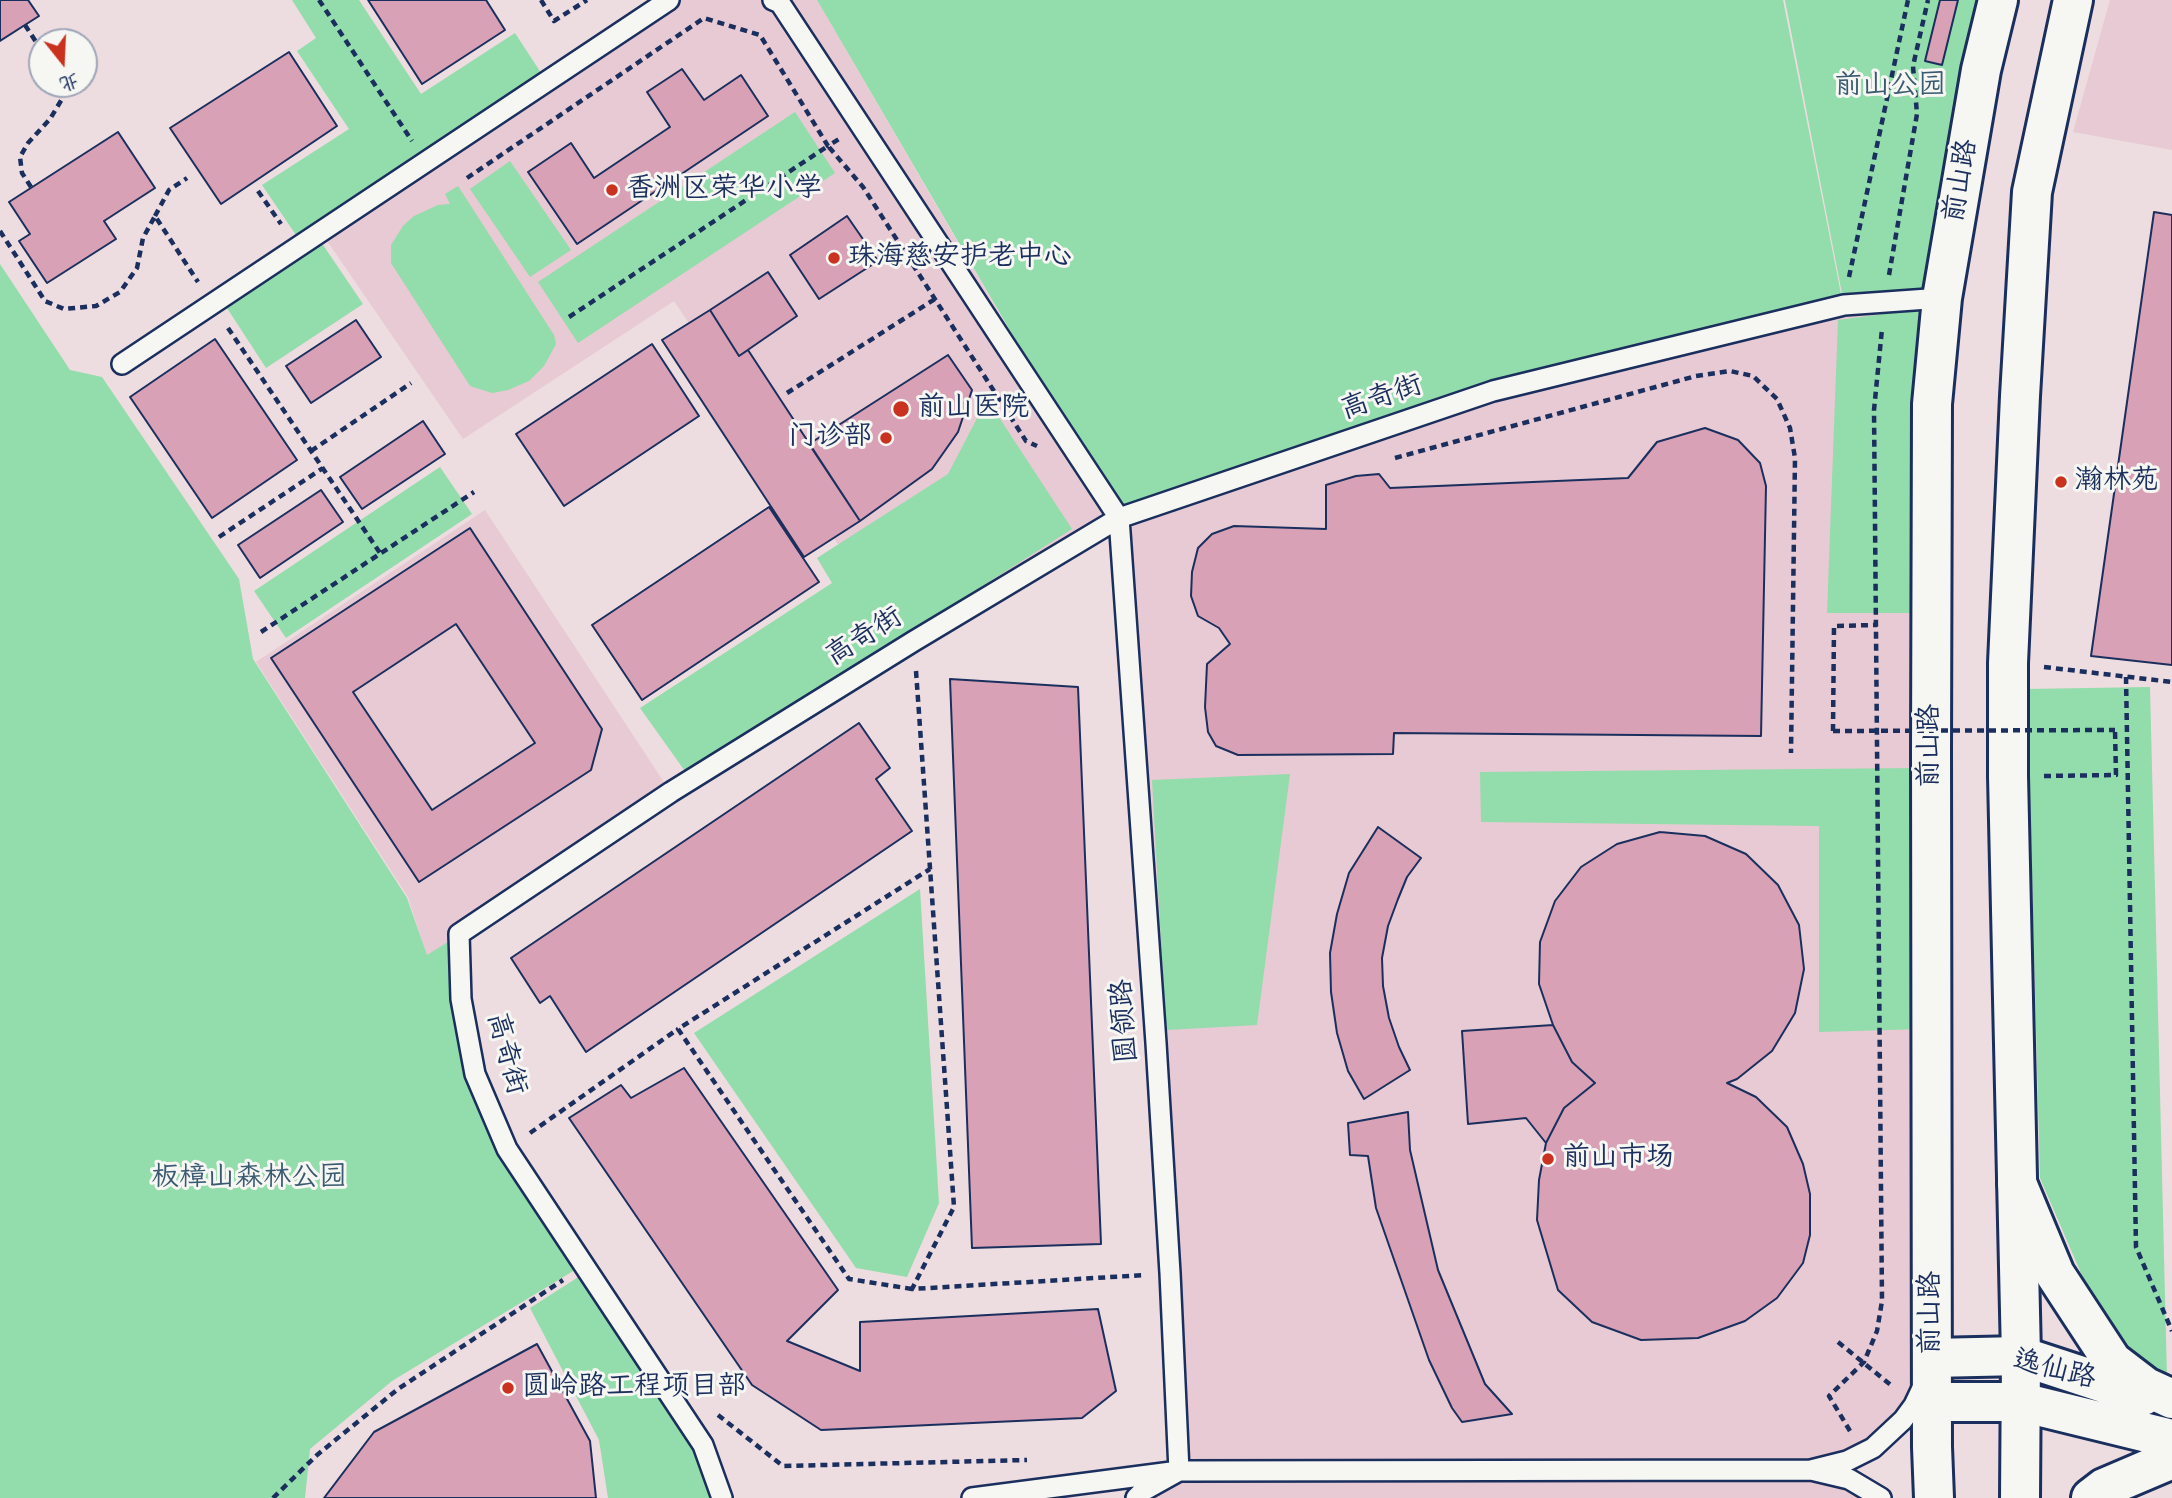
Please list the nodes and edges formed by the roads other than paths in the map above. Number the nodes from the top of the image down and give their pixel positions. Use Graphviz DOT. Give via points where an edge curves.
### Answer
graph roads {
  1 [pos="669,0"];
  2 [pos="772,0"];
  3 [pos="1998,0"];
  4 [pos="2073,0"];
  5 [pos="1942,298"];
  6 [pos="122,365"];
  7 [pos="1119,518"];
  8 [pos="2016,1181"];
  9 [pos="1932,1343"];
  10 [pos="2021,1356"];
  11 [pos="2172,1399"];
  12 [pos="2021,1402"];
  13 [pos="1923,1404"];
  14 [pos="2172,1405"];
  15 [pos="2172,1439"];
  16 [pos="2172,1459"];
  17 [pos="1811,1470"];
  18 [pos="1179,1471"];
  19 [pos="722,1498"];
  20 [pos="972,1498"];
  21 [pos="1136,1498"];
  22 [pos="1881,1498"];
  23 [pos="1934,1498"];
  24 [pos="2020,1498"];
  25 [pos="2091,1498"];
  1 -- 6 [label="lane"];
  2 -- 7 [label="lane" via="780,3"];
  3 -- 5 [label="main road, 前山路" via="1981,70"];
  4 -- 8 [label="main road" via="2032,192 2019,409 2008,663"];
  5 -- 7 [label="lane, 高奇街" via="1844,304 1493,391"];
  5 -- 9 [label="main road, 前山路" via="1932,418"];
  7 -- 18 [label="lane, 圆领路" via="1155,1029"];
  7 -- 19 [label="lane, 高奇街" via="671,792 459,934 461,999 475,1074 507,1149 703,1445"];
  8 -- 10 [label="main road"];
  8 -- 11 [label="main road" via="2055,1274 2112,1361 2146,1387"];
  9 -- 10 [label="main road, 逸仙路"];
  9 -- 13 [label="main road, 前山路"];
  10 -- 12 [label="main road"];
  10 -- 14 [label="main road, 逸仙路"];
  12 -- 13 [label="main road, 逸仙路"];
  12 -- 15 [label="main road, 逸仙路"];
  12 -- 24 [label="main road"];
  13 -- 17 [label="lane" via="1863,1454"];
  13 -- 23 [label="main road, 前山路"];
  16 -- 25 [label="main road"];
  17 -- 18 [label="lane"];
  17 -- 22 [label="lane" via="1849,1479"];
  18 -- 20 [label="lane"];
  18 -- 21 [label="lane"];
}
